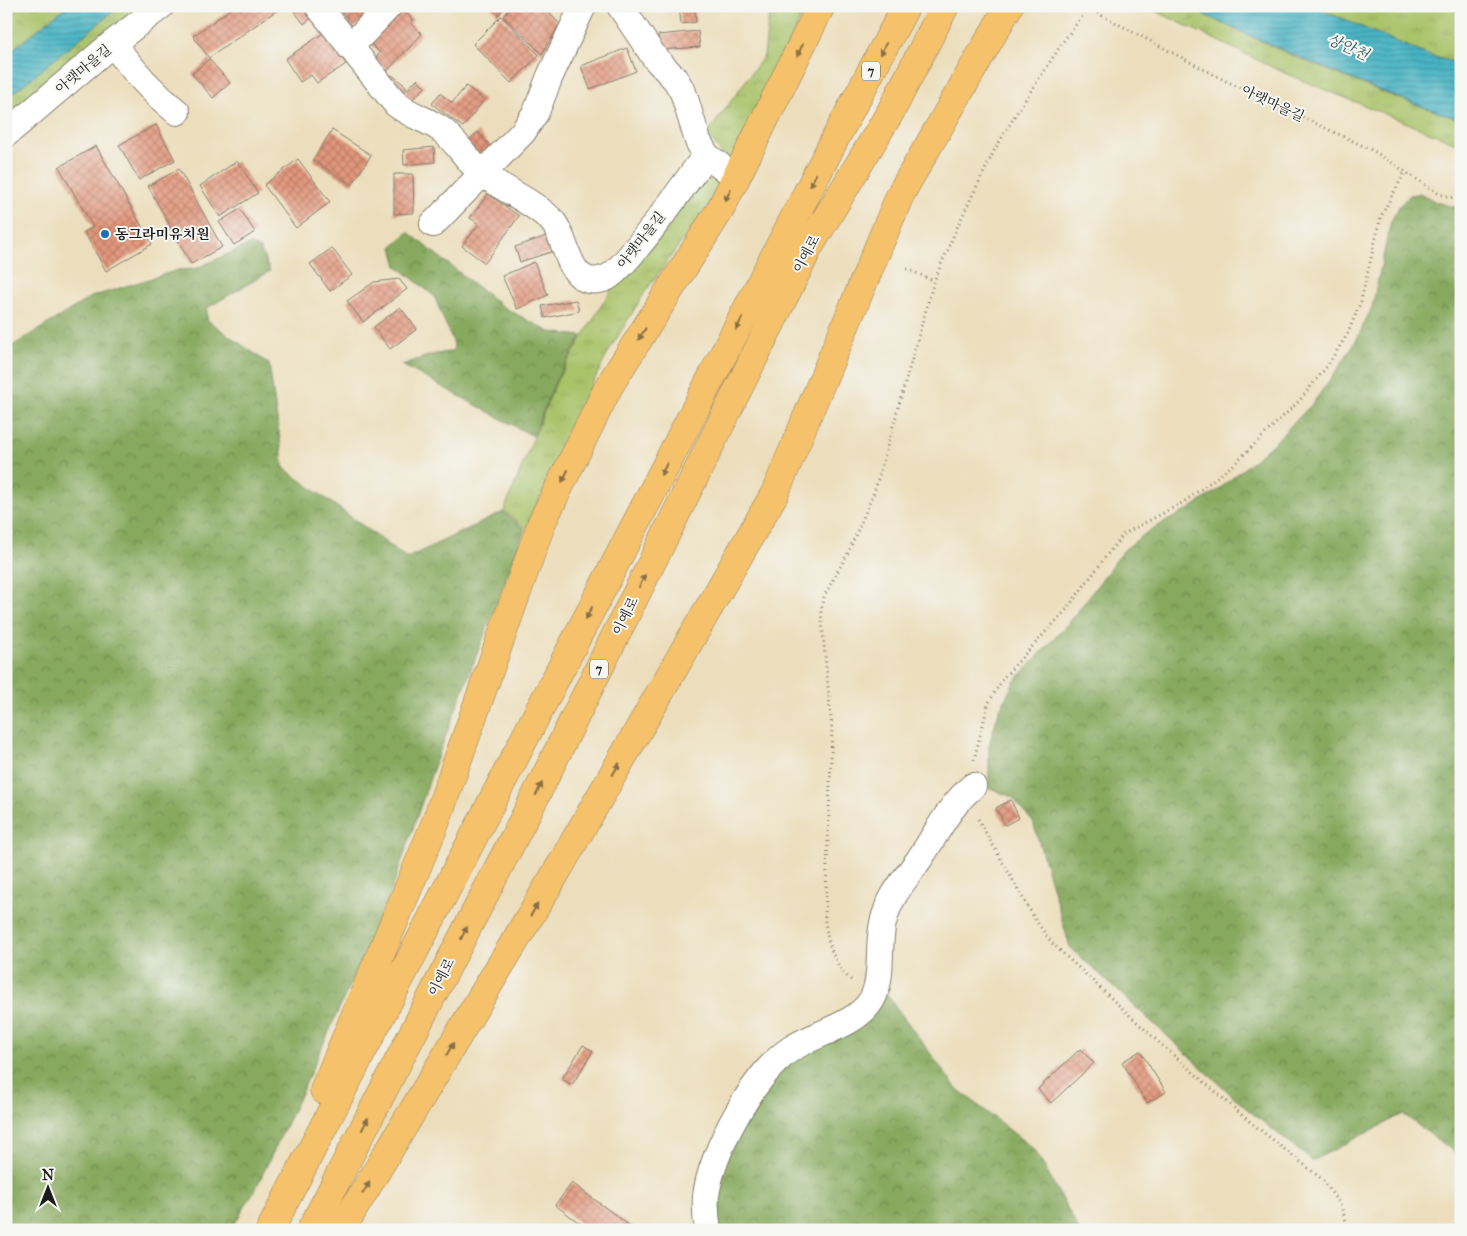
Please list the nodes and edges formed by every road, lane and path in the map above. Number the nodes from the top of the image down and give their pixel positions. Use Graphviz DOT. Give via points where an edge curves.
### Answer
graph roads {
  1 [pos="161,6"];
  2 [pos="318,6"];
  3 [pos="389,6"];
  4 [pos="583,6"];
  5 [pos="620,6"];
  6 [pos="822,6"];
  7 [pos="906,6"];
  8 [pos="945,6"];
  9 [pos="1009,6"];
  10 [pos="1084,6"];
  11 [pos="1088,10"];
  12 [pos="113,43"];
  13 [pos="350,47"];
  14 [pos="177,112"];
  15 [pos="6,134"];
  16 [pos="1404,172"];
  17 [pos="482,173"];
  18 [pos="1461,200"];
  19 [pos="432,224"];
  20 [pos="907,269"];
  21 [pos="934,281"];
  22 [pos="973,786"];
  23 [pos="876,992"];
  24 [pos="268,1230"];
  25 [pos="311,1230"];
  26 [pos="341,1230"];
  27 [pos="708,1230"];
  28 [pos="1349,1230"];
  1 -- 12 [label="street, 아랫마을길"];
  2 -- 13 [label="street, 아랫마을길"];
  3 -- 13 [label="street"];
  4 -- 17 [label="street" via="536,112 512,145"];
  5 -- 17 [label="street, 아랫마을길" via="655,58 675,79 695,134 714,162 625,263 613,275 598,280 590,280 574,270 564,241 552,221"];
  6 -- 24 [label="highway, one-way" via="720,210 610,386 542,522 435,824"];
  7 -- 24 [label="highway, 이예로 / 7, one-way"];
  25 -- 8 [label="highway, 이예로 / 7, one-way" via="536,795 809,247 891,111"];
  26 -- 9 [label="highway, one-way" via="556,873 775,493 901,193"];
  10 -- 11 [label="path, 아랫마을길"];
  11 -- 16 [label="path, 아랫마을길" via="1374,152"];
  11 -- 21 [label="path" via="1065,39 995,149"];
  12 -- 14 [label="street" via="136,75"];
  12 -- 15 [label="street, 아랫마을길"];
  13 -- 17 [label="street, 아랫마을길" via="396,104 440,128"];
  16 -- 18 [label="path, 아랫마을길" via="1439,194"];
  16 -- 22 [label="path" via="1382,216 1361,301 1348,334 1328,365 1300,400 1233,465 1184,502 1124,534 1113,547 1066,610 1004,677 988,704 979,731"];
  17 -- 19 [label="street"];
  20 -- 21 [label="path"];
  21 -- 23 [label="path" via="875,490 848,553 824,596 821,611 832,730 826,933 843,973"];
  22 -- 23 [label="street" via="950,809 918,862 898,885 880,938"];
  22 -- 28 [label="path" via="976,814 994,850 1036,921 1054,944 1236,1110 1322,1179 1341,1206"];
  23 -- 27 [label="street" via="860,1012 791,1048 759,1078 728,1132 710,1177 705,1210"];
}
